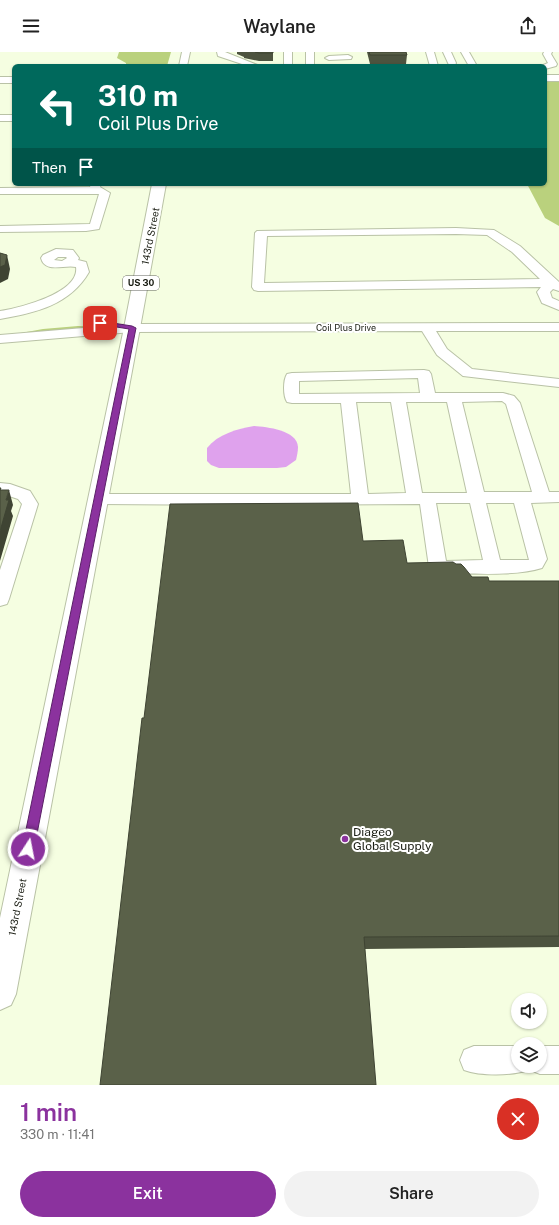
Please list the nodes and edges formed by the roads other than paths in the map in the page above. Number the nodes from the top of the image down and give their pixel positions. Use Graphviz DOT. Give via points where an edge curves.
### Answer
graph roads {
  1 [pos="186,52"];
  2 [pos="288,52"];
  3 [pos="310,52"];
  4 [pos="430,52"];
  5 [pos="447,52"];
  6 [pos="465,52"];
  7 [pos="548,52"];
  8 [pos="221,56"];
  9 [pos="348,58"];
  10 [pos="330,59"];
  11 [pos="452,63"];
  12 [pos="183,64"];
  13 [pos="249,64"];
  14 [pos="288,64"];
  15 [pos="310,64"];
  16 [pos="433,64"];
  17 [pos="472,64"];
  18 [pos="547,66"];
  19 [pos="547,78"];
  20 [pos="559,78"];
  21 [pos="0,80"];
  22 [pos="12,80"];
  23 [pos="0,118"];
  24 [pos="12,118"];
  25 [pos="160,186"];
  26 [pos="95,187"];
  27 [pos="0,191"];
  28 [pos="0,229"];
  29 [pos="70,262"];
  30 [pos="555,285"];
  31 [pos="559,306"];
  32 [pos="0,315"];
  33 [pos="559,327"];
  34 [pos="132,328"];
  35 [pos="427,328"];
  36 [pos="0,339"];
  37 [pos="559,383"];
  38 [pos="398,397"];
  39 [pos="428,397"];
  40 [pos="454,397"];
  41 [pos="348,398"];
  42 [pos="0,488"];
  43 [pos="521,497"];
  44 [pos="542,497"];
  45 [pos="559,497"];
  46 [pos="421,498"];
  47 [pos="478,498"];
  48 [pos="98,499"];
  49 [pos="360,499"];
  50 [pos="493,567"];
  51 [pos="0,599"];
  52 [pos="0,994"];
  53 [pos="474,1060"];
  54 [pos="511,1060"];
  55 [pos="547,1060"];
  56 [pos="559,1060"];
  1 -- 12 [label="street"];
  2 -- 14 [label="street"];
  3 -- 15 [label="street"];
  4 -- 16 [label="street"];
  5 -- 11 [label="street"];
  6 -- 17 [label="street"];
  7 -- 18 [label="street" via="553,64"];
  8 -- 13 [label="street"];
  9 -- 10 [label="street"];
  19 -- 20 [label="main road"];
  21 -- 22 [label="main road"];
  23 -- 24 [label="street"];
  25 -- 34 [label="main road, 143rd Street / US 30"];
  26 -- 27 [label="street"];
  26 -- 28 [label="street" via="105,193 95,227"];
  29 -- 32 [label="street" via="82,265 83,272 67,291 36,307"];
  30 -- 30 [label="street" via="516,249 490,232 261,233 258,287"];
  30 -- 31 [label="street" via="544,292 547,300"];
  33 -- 35 [label="street, Coil Plus Drive"];
  34 -- 35 [label="street, Coil Plus Drive"];
  34 -- 36 [label="street, Coil Plus Drive" via="15,340"];
  34 -- 48 [label="main road, 143rd Street / US 30"];
  35 -- 37 [label="street" via="442,352 468,373"];
  38 -- 39 [label="street"];
  38 -- 41 [label="street"];
  38 -- 46 [label="street"];
  39 -- 40 [label="street"];
  39 -- 41 [label="street" via="424,374 292,377 292,399"];
  40 -- 44 [label="street" via="503,397 512,401"];
  40 -- 47 [label="street"];
  41 -- 49 [label="street"];
  42 -- 51 [label="street" via="24,495 30,504"];
  43 -- 44 [label="street"];
  43 -- 47 [label="street"];
  43 -- 50 [label="street" via="538,559 536,564"];
  44 -- 45 [label="street"];
  46 -- 47 [label="street"];
  46 -- 49 [label="street"];
  46 -- 50 [label="street" via="438,567"];
  47 -- 50 [label="street"];
  48 -- 49 [label="street" via="161,500 183,509 259,509 279,500"];
  48 -- 52 [label="main road, 143rd Street / US 30"];
  53 -- 54 [label="street"];
  55 -- 56 [label="street"];
}
